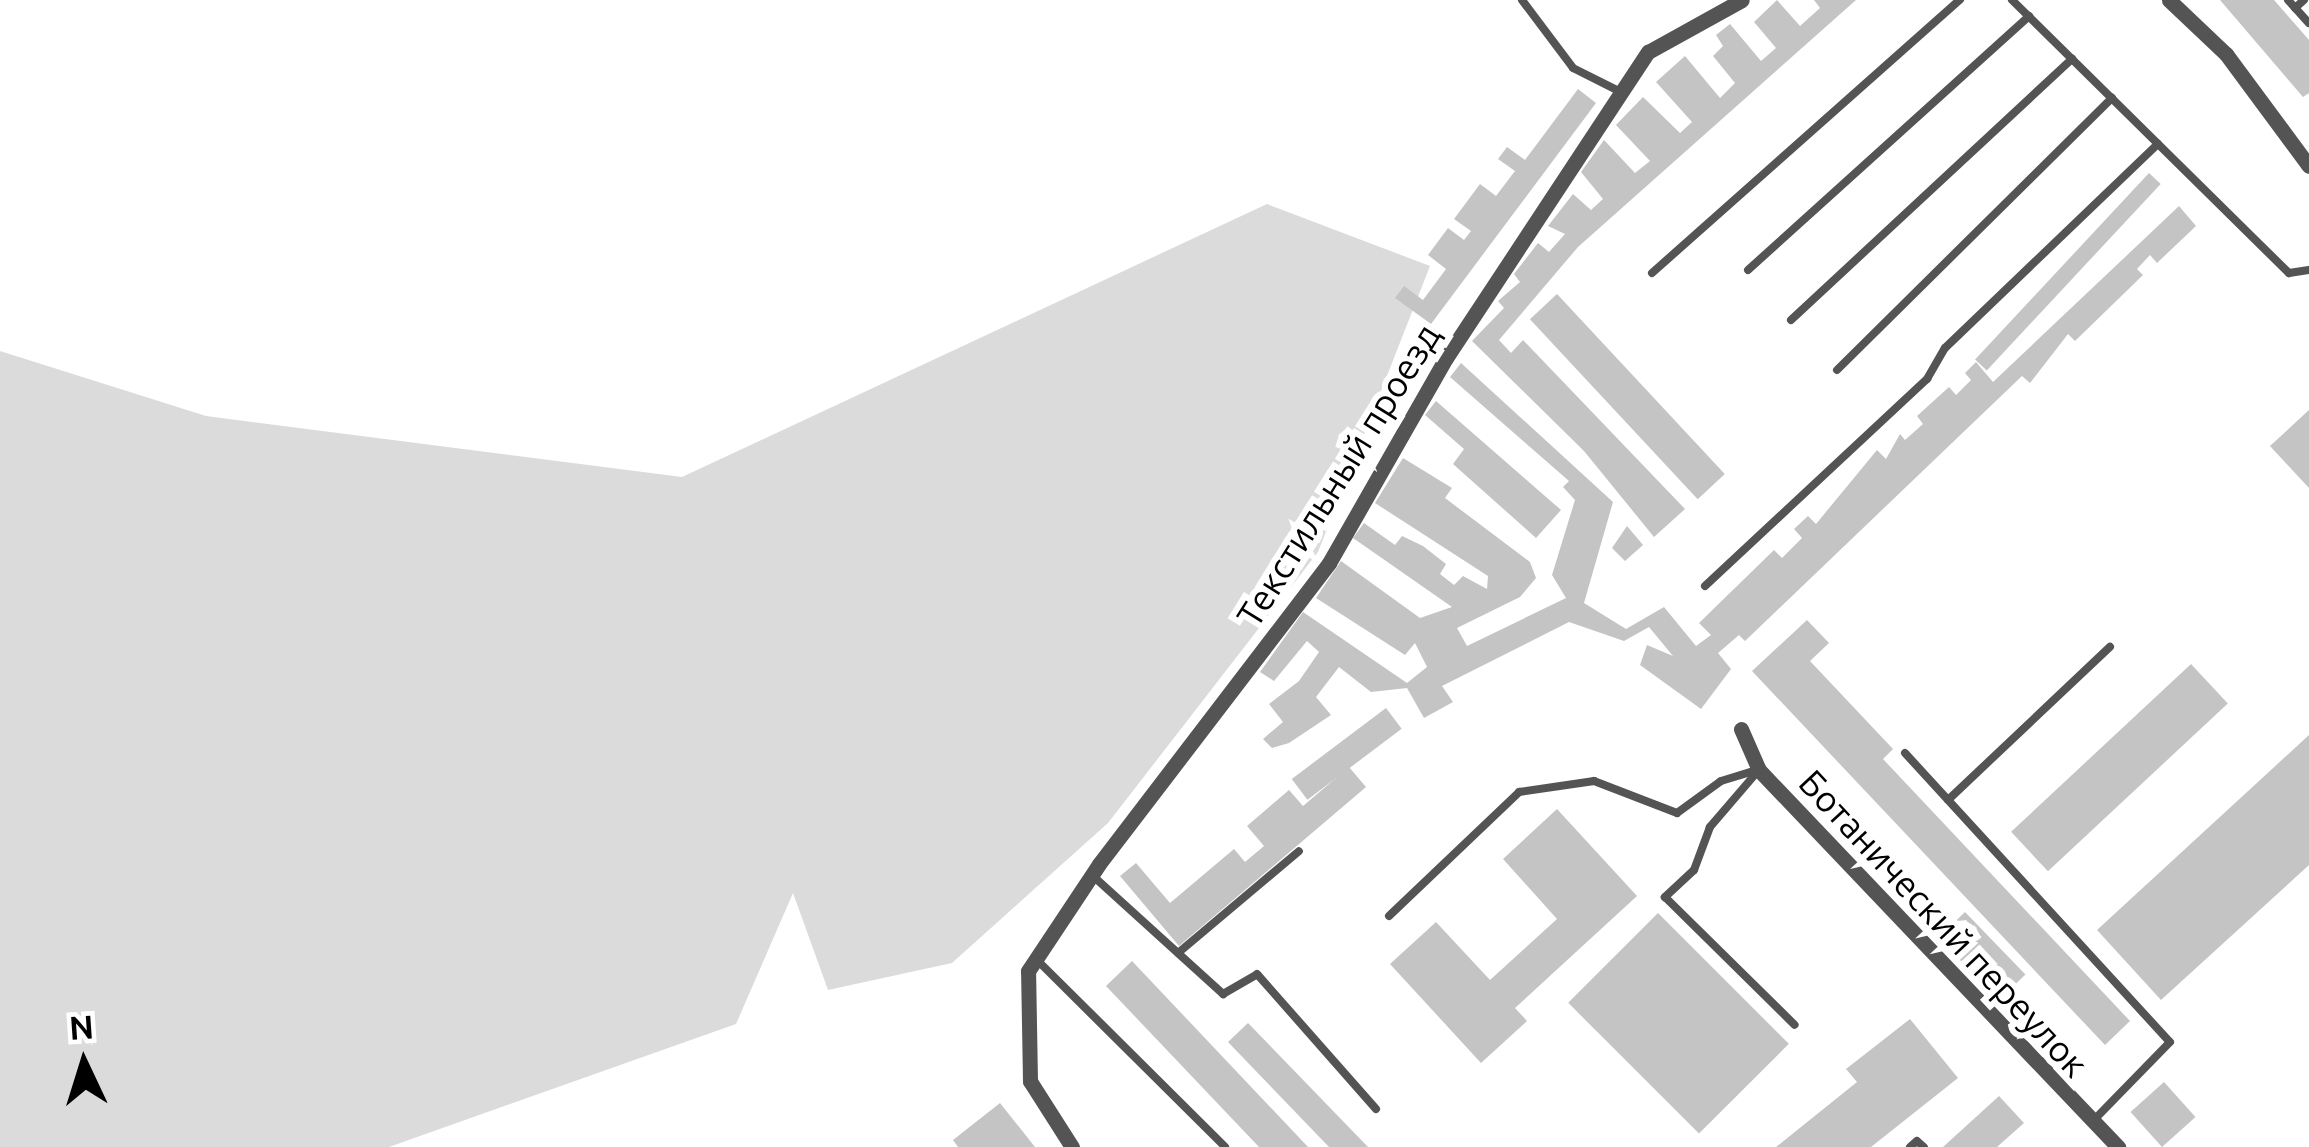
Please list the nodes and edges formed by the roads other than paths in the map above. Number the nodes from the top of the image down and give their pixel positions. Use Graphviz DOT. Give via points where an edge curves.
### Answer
graph roads {
  1 [pos="1522,0"];
  2 [pos="1742,0"];
  3 [pos="1960,0"];
  4 [pos="2012,0"];
  5 [pos="2169,0"];
  6 [pos="2304,0"];
  7 [pos="2292,4"];
  8 [pos="2029,16"];
  9 [pos="2309,23"];
  10 [pos="2072,58"];
  11 [pos="1620,92"];
  12 [pos="2112,98"];
  13 [pos="2158,144"];
  14 [pos="2306,156"];
  15 [pos="1748,270"];
  16 [pos="2309,270"];
  17 [pos="1652,273"];
  18 [pos="1791,320"];
  19 [pos="1837,370"];
  20 [pos="1705,586"];
  21 [pos="2110,647"];
  22 [pos="1741,729"];
  23 [pos="1905,753"];
  24 [pos="1760,770"];
  25 [pos="1948,800"];
  26 [pos="1299,850"];
  27 [pos="1092,875"];
  28 [pos="1389,916"];
  29 [pos="1178,952"];
  30 [pos="1035,959"];
  31 [pos="1795,1025"];
  32 [pos="1376,1109"];
  33 [pos="2090,1123"];
  34 [pos="1072,1147"];
  35 [pos="1225,1147"];
  36 [pos="1910,1147"];
  37 [pos="1924,1147"];
  38 [pos="2118,1147"];
  1 -- 11 [label="lane" via="1573,68"];
  2 -- 11 [label="street, Текстильный проезд" via="1648,52"];
  3 -- 17 [label="lane"];
  4 -- 8 [label="lane"];
  5 -- 14 [label="street" via="2226,54"];
  6 -- 7 [label="lane"];
  7 -- 9 [label="lane"];
  8 -- 10 [label="lane"];
  8 -- 15 [label="lane"];
  10 -- 12 [label="lane"];
  10 -- 18 [label="lane"];
  11 -- 27 [label="street, Текстильный проезд" via="1445,358 1329,562"];
  12 -- 13 [label="lane"];
  12 -- 19 [label="lane"];
  13 -- 16 [label="lane" via="2289,273"];
  13 -- 20 [label="lane" via="1945,349 1928,379"];
  21 -- 25 [label="lane"];
  22 -- 24 [label="street, Ботанический переулок"];
  23 -- 25 [label="lane"];
  24 -- 28 [label="lane" via="1721,782 1677,813 1594,781 1519,792"];
  24 -- 31 [label="lane" via="1710,826 1694,870 1665,896"];
  24 -- 33 [label="street, Ботанический переулок"];
  25 -- 33 [label="lane" via="2170,1042"];
  26 -- 29 [label="lane"];
  27 -- 29 [label="lane"];
  27 -- 30 [label="street, Текстильный проезд"];
  29 -- 32 [label="lane" via="1223,994 1257,974"];
  30 -- 34 [label="street, Текстильный проезд" via="1028,971 1030,1081"];
  30 -- 35 [label="lane"];
  33 -- 38 [label="street, Ботанический переулок"];
  36 -- 37 [label="lane"];
}
